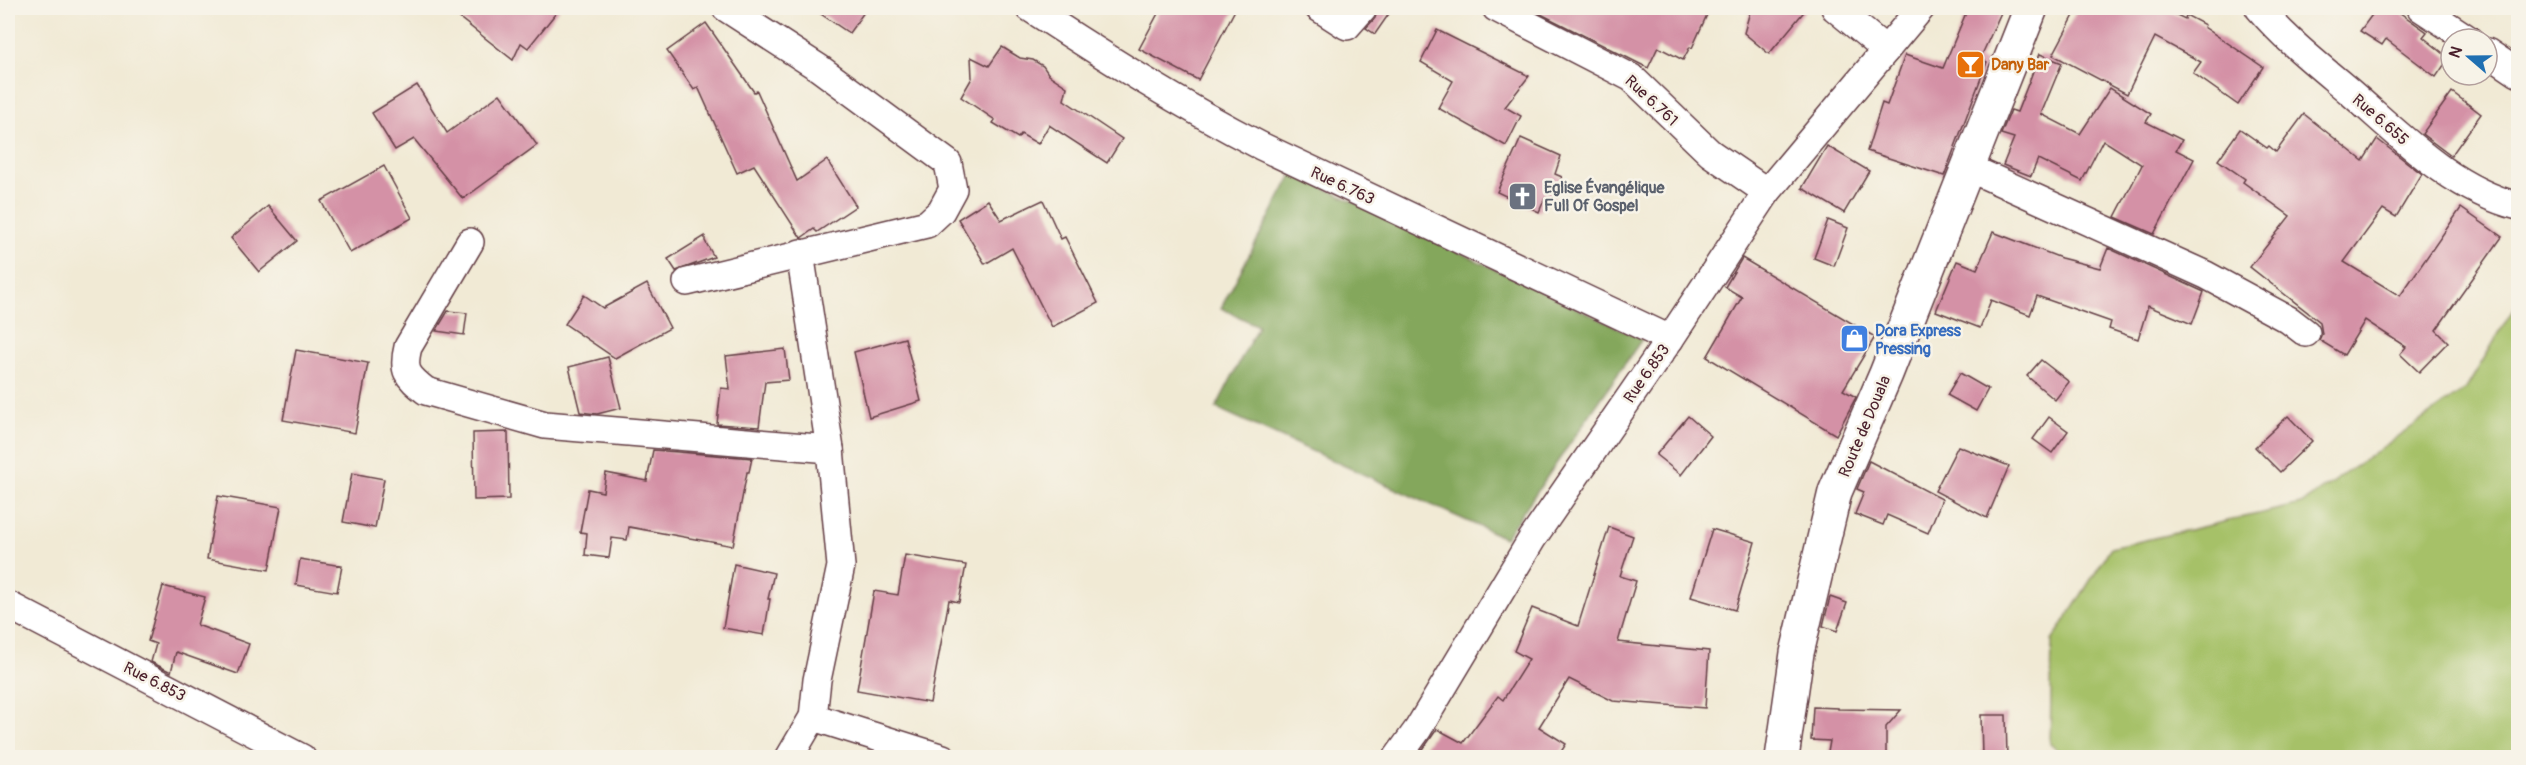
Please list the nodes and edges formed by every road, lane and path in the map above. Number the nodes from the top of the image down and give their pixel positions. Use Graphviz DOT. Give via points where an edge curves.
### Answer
graph roads {
  1 [pos="726,8"];
  2 [pos="1030,8"];
  3 [pos="1319,8"];
  4 [pos="1363,8"];
  5 [pos="1496,8"];
  6 [pos="1835,8"];
  7 [pos="1922,8"];
  8 [pos="2031,8"];
  9 [pos="2259,8"];
  10 [pos="2421,8"];
  11 [pos="2450,27"];
  12 [pos="1886,51"];
  13 [pos="2499,60"];
  14 [pos="2518,73"];
  15 [pos="1967,167"];
  16 [pos="1767,192"];
  17 [pos="2518,206"];
  18 [pos="470,242"];
  19 [pos="800,254"];
  20 [pos="687,282"];
  21 [pos="2306,333"];
  22 [pos="1670,339"];
  23 [pos="830,449"];
  24 [pos="8,605"];
  25 [pos="813,717"];
  26 [pos="302,758"];
  27 [pos="789,758"];
  28 [pos="942,758"];
  29 [pos="1397,758"];
  30 [pos="1782,758"];
  1 -- 19 [label="street" via="819,68 948,163 953,189 941,211 927,224"];
  2 -- 22 [label="street, Rue 6.763" via="1128,73 1262,147"];
  3 -- 4 [label="street" via="1347,26"];
  5 -- 16 [label="street, Rue 6.761" via="1632,78 1710,153"];
  6 -- 12 [label="street"];
  7 -- 12 [label="street, Rue 6.853"];
  8 -- 15 [label="highway, Route de Douala"];
  9 -- 17 [label="street, Rue 6.655" via="2280,32 2419,151 2463,184"];
  10 -- 11 [label="street"];
  12 -- 16 [label="street, Rue 6.853"];
  13 -- 14 [label="street"];
  15 -- 21 [label="street" via="2206,275"];
  15 -- 30 [label="highway, Route de Douala" via="1835,492 1797,653"];
  16 -- 22 [label="street, Rue 6.853"];
  18 -- 23 [label="street" via="408,347 404,364 411,379 426,391 545,425"];
  19 -- 20 [label="street"];
  19 -- 23 [label="street"];
  22 -- 29 [label="street, Rue 6.853" via="1532,539"];
  23 -- 25 [label="street" via="841,566"];
  24 -- 26 [label="street, Rue 6.853"];
  25 -- 27 [label="street"];
  25 -- 28 [label="street"];
}
